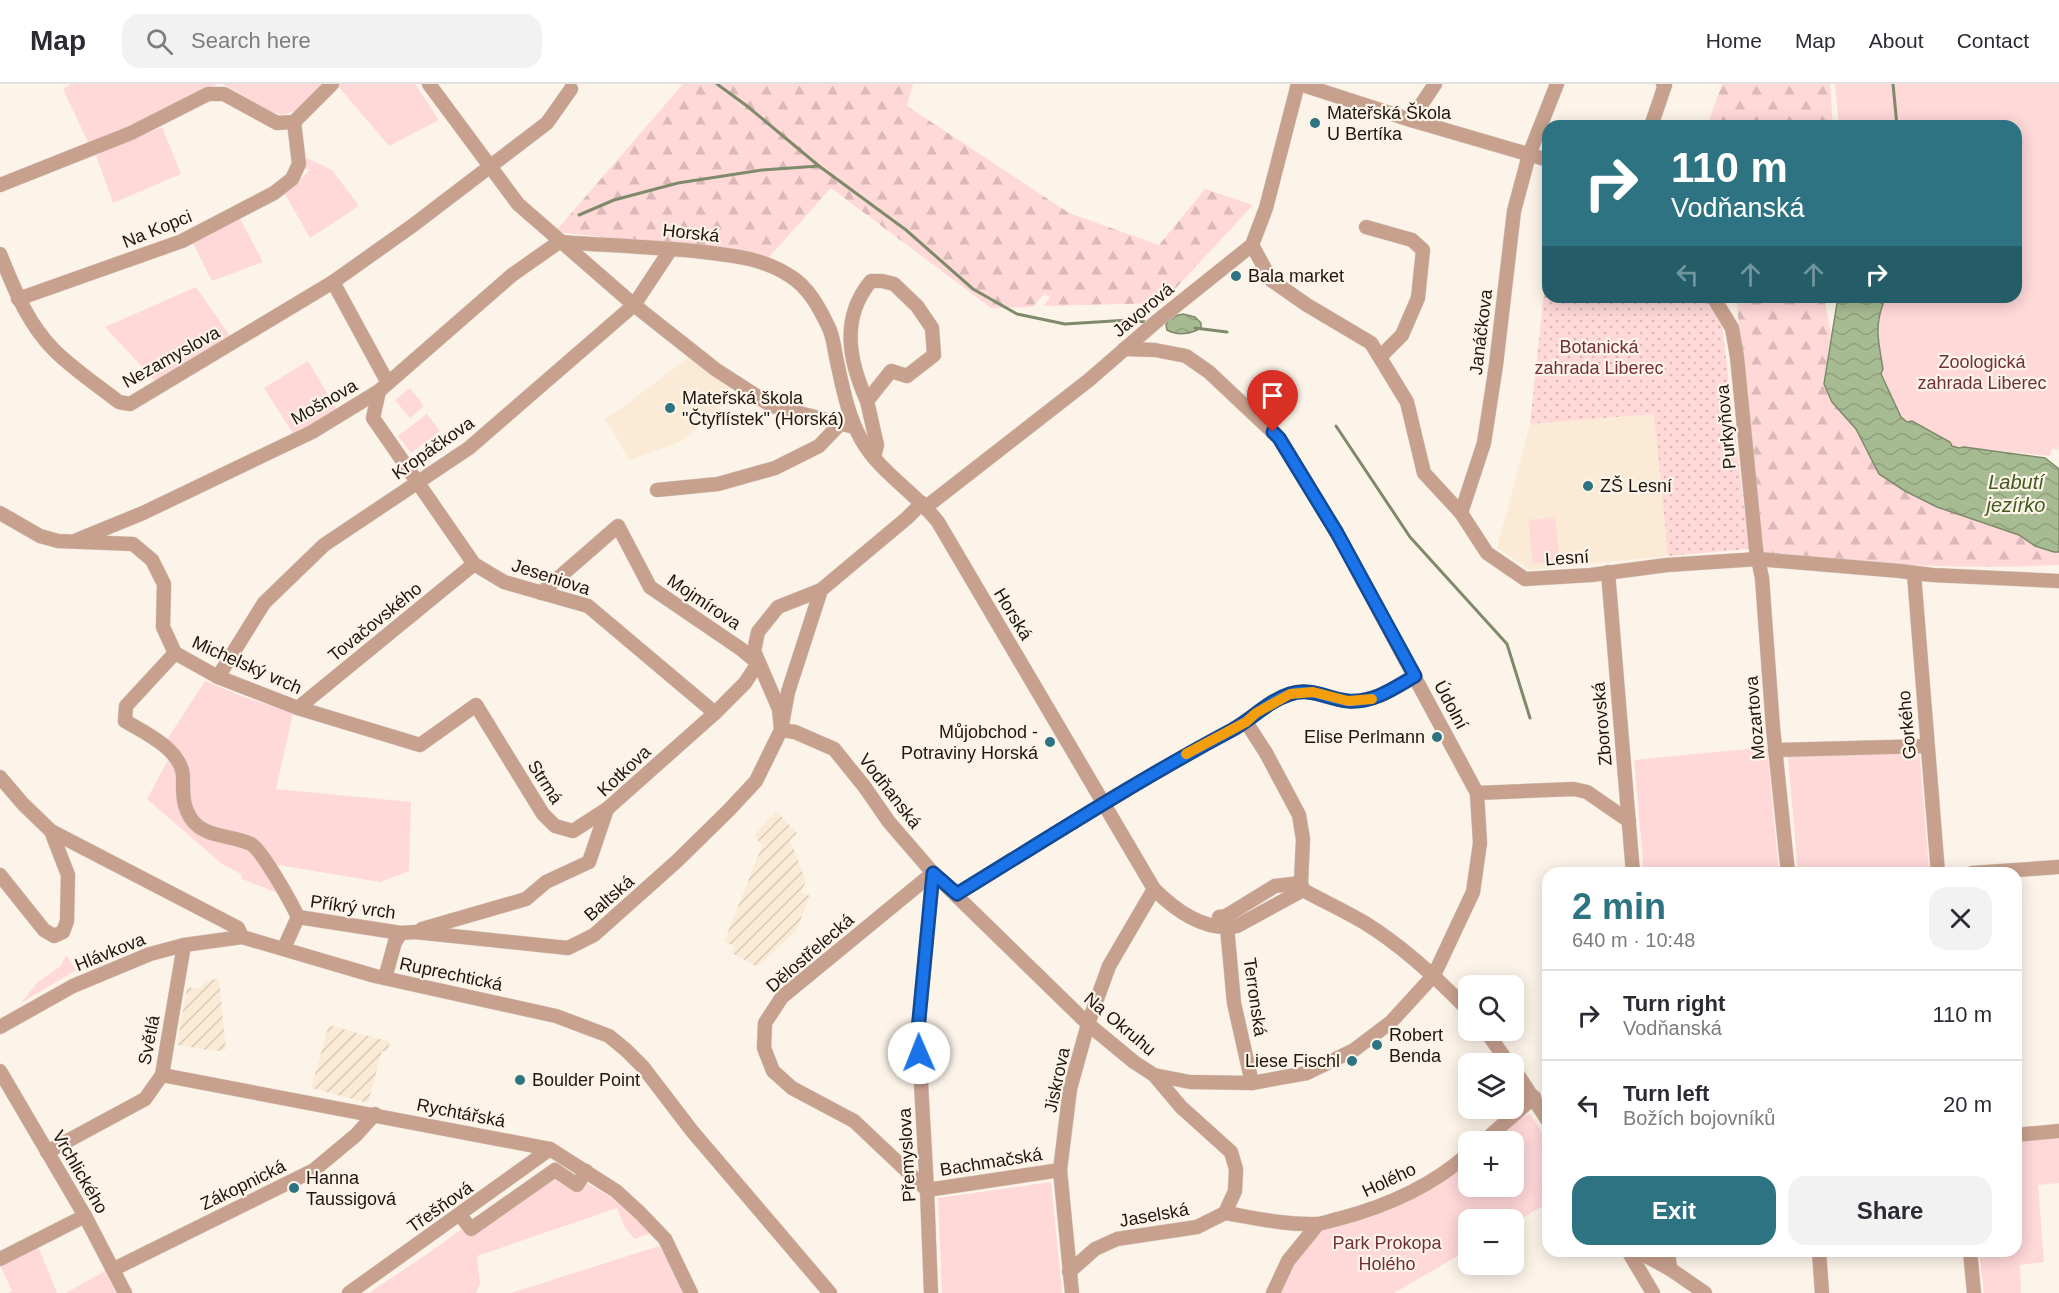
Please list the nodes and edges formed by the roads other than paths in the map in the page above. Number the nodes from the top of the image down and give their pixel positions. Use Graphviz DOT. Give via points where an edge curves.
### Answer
graph roads {
  1 [pos="332,84"];
  2 [pos="429,84"];
  3 [pos="1299,84"];
  4 [pos="1435,84"];
  5 [pos="1557,84"];
  6 [pos="1663,84"];
  7 [pos="571,89"];
  8 [pos="1411,120"];
  9 [pos="1543,120"];
  10 [pos="1653,120"];
  11 [pos="294,122"];
  12 [pos="1542,122"];
  13 [pos="1529,155"];
  14 [pos="1542,158"];
  15 [pos="490,168"];
  16 [pos="0,185"];
  17 [pos="1366,227"];
  18 [pos="559,242"];
  19 [pos="1252,245"];
  20 [pos="671,249"];
  21 [pos="0,254"];
  22 [pos="333,282"];
  23 [pos="18,299"];
  24 [pos="1717,303"];
  25 [pos="634,305"];
  26 [pos="1124,349"];
  27 [pos="1380,357"];
  28 [pos="384,387"];
  29 [pos="867,402"];
  30 [pos="840,424"];
  31 [pos="854,427"];
  32 [pos="874,457"];
  33 [pos="417,482"];
  34 [pos="657,490"];
  35 [pos="924,505"];
  36 [pos="0,513"];
  37 [pos="1461,513"];
  38 [pos="128,519"];
  39 [pos="74,541"];
  40 [pos="133,544"];
  41 [pos="1758,559"];
  42 [pos="474,564"];
  43 [pos="1608,572"];
  44 [pos="1914,574"];
  45 [pos="2059,581"];
  46 [pos="821,590"];
  47 [pos="541,593"];
  48 [pos="175,653"];
  49 [pos="758,663"];
  50 [pos="218,676"];
  51 [pos="1415,676"];
  52 [pos="476,705"];
  53 [pos="298,708"];
  54 [pos="715,713"];
  55 [pos="1246,722"];
  56 [pos="781,730"];
  57 [pos="1927,746"];
  58 [pos="1775,750"];
  59 [pos="0,777"];
  60 [pos="1477,793"];
  61 [pos="1104,803"];
  62 [pos="607,809"];
  63 [pos="1629,820"];
  64 [pos="51,831"];
  65 [pos="1632,867"];
  66 [pos="1787,867"];
  67 [pos="1937,867"];
  68 [pos="2059,867"];
  69 [pos="2022,870"];
  70 [pos="933,873"];
  71 [pos="0,875"];
  72 [pos="1302,886"];
  73 [pos="1154,889"];
  74 [pos="957,894"];
  75 [pos="298,917"];
  76 [pos="1227,922"];
  77 [pos="408,932"];
  78 [pos="242,937"];
  79 [pos="184,945"];
  80 [pos="284,948"];
  81 [pos="1434,975"];
  82 [pos="385,978"];
  83 [pos="1458,1000"];
  84 [pos="1088,1023"];
  85 [pos="0,1027"];
  86 [pos="0,1071"];
  87 [pos="162,1074"];
  88 [pos="1154,1075"];
  89 [pos="1252,1083"];
  90 [pos="1524,1083"];
  91 [pos="1534,1097"];
  92 [pos="1542,1111"];
  93 [pos="375,1114"];
  94 [pos="1495,1131"];
  95 [pos="2059,1131"];
  96 [pos="2022,1134"];
  97 [pos="550,1149"];
  98 [pos="47,1152"];
  99 [pos="1458,1163"];
  100 [pos="1060,1170"];
  101 [pos="586,1172"];
  102 [pos="927,1190"];
  103 [pos="1225,1213"];
  104 [pos="460,1215"];
  105 [pos="85,1216"];
  106 [pos="1318,1224"];
  107 [pos="1632,1257"];
  108 [pos="1647,1257"];
  109 [pos="1669,1257"];
  110 [pos="1819,1257"];
  111 [pos="1971,1257"];
  112 [pos="0,1259"];
  113 [pos="114,1269"];
  114 [pos="1670,1269"];
  115 [pos="1069,1272"];
  116 [pos="125,1293"];
  117 [pos="349,1293"];
  118 [pos="691,1293"];
  119 [pos="830,1293"];
  120 [pos="931,1293"];
  121 [pos="1072,1293"];
  122 [pos="1273,1293"];
  123 [pos="1653,1293"];
  124 [pos="1705,1293"];
  125 [pos="1822,1293"];
  126 [pos="1974,1293"];
  1 -- 11 [label="street"];
  2 -- 15 [label="street"];
  3 -- 8 [label="street"];
  3 -- 19 [label="street" via="1266,208"];
  4 -- 8 [label="street"];
  5 -- 9 [label="street, Janáčkova"];
  6 -- 10 [label="street"];
  7 -- 15 [label="street, Nezamyslova" via="547,123"];
  8 -- 13 [label="street"];
  11 -- 16 [label="street" via="277,123 224,94 208,94 131,133"];
  11 -- 23 [label="street, Na Kopci" via="299,164 292,179 274,193 182,241"];
  12 -- 13 [label="street, Janáčkova"];
  13 -- 14 [label="street"];
  13 -- 37 [label="street, Janáčkova" via="1514,211 1484,443"];
  15 -- 18 [label="street" via="518,204"];
  15 -- 22 [label="street, Nezamyslova"];
  17 -- 27 [label="street" via="1412,240 1423,250 1418,298 1402,335"];
  18 -- 20 [label="street, Horská"];
  18 -- 25 [label="street"];
  18 -- 28 [label="street, Mošnova" via="512,275"];
  19 -- 26 [label="street, Javorová"];
  19 -- 27 [label="street, Lesní" via="1270,280 1371,343"];
  20 -- 25 [label="street, Kropáčkova"];
  20 -- 31 [label="street, Horská" via="742,256 766,263 805,288 830,329"];
  21 -- 23 [label="street"];
  22 -- 23 [label="street, Nezamyslova" via="130,404 119,402 53,350"];
  22 -- 28 [label="street"];
  24 -- 41 [label="street, Purkyňova" via="1732,328 1737,357"];
  25 -- 30 [label="street" via="715,369 772,406"];
  25 -- 33 [label="street, Kropáčkova" via="469,448"];
  26 -- 35 [label="street, Javorová" via="1005,447"];
  26 -- 51 [label="street, Údolní" via="1186,356 1209,372 1279,438 1337,533"];
  27 -- 37 [label="street, Lesní" via="1407,402 1424,473"];
  28 -- 33 [label="street, Jeseniova" via="373,418"];
  28 -- 38 [label="street, Mošnova" via="312,432"];
  29 -- 29 [label="street" via="857,378 850,325 865,288 871,281 882,281 894,284 917,306 932,328 934,355 907,376 891,371"];
  29 -- 32 [label="street" via="878,445"];
  30 -- 31 [label="street"];
  30 -- 34 [label="street" via="819,446 775,468 718,484"];
  31 -- 32 [label="street, Horská"];
  32 -- 35 [label="street, Horská"];
  33 -- 42 [label="street, Jeseniova"];
  33 -- 50 [label="street, Kropáčkova" via="324,545 264,603"];
  35 -- 46 [label="street"];
  35 -- 61 [label="street, Horská" via="938,522"];
  36 -- 39 [label="street" via="40,536"];
  37 -- 43 [label="street, Lesní" via="1487,553 1525,579"];
  38 -- 39 [label="street, Mošnova"];
  38 -- 40 [label="street"];
  39 -- 40 [label="street"];
  40 -- 48 [label="street, Michelský vrch" via="152,560 164,584 163,627"];
  41 -- 43 [label="street, Lesní"];
  41 -- 44 [label="street, Lesní"];
  41 -- 58 [label="street, Mozartova"];
  42 -- 47 [label="street, Jeseniova" via="504,582"];
  42 -- 53 [label="street, Tovačovského"];
  43 -- 63 [label="street, Zborovská"];
  44 -- 45 [label="street, Lesní"];
  44 -- 57 [label="street, Gorkého"];
  46 -- 49 [label="street" via="778,607 758,632 754,651"];
  46 -- 56 [label="street, Baltská" via="788,692"];
  47 -- 49 [label="street, Mojmírova" via="618,526 650,587"];
  47 -- 54 [label="street, Jeseniova" via="588,606"];
  48 -- 50 [label="street, Michelský vrch"];
  48 -- 75 [label="street, Příkrý vrch" via="126,706 125,721 170,748 183,773 182,797 191,819 212,833 252,845 286,892"];
  49 -- 54 [label="street, Kotkova" via="745,683"];
  49 -- 56 [label="street" via="779,709"];
  50 -- 53 [label="street, Michelský vrch"];
  51 -- 55 [label="street" via="1373,699 1348,701 1313,692 1290,694"];
  51 -- 60 [label="street, Údolní"];
  52 -- 53 [label="street, Michelský vrch" via="420,746"];
  52 -- 62 [label="street, Strmá" via="543,814 555,826 573,831"];
  54 -- 62 [label="street, Kotkova"];
  55 -- 61 [label="street"];
  55 -- 72 [label="street" via="1299,815"];
  56 -- 70 [label="street, Vodňanská" via="834,749"];
  56 -- 77 [label="street, Baltská" via="756,781 677,861 594,935 568,948"];
  57 -- 58 [label="street"];
  57 -- 67 [label="street, Gorkého"];
  58 -- 66 [label="street, Mozartova"];
  59 -- 64 [label="street, Ruprechtická"];
  60 -- 63 [label="street" via="1574,789 1587,792"];
  60 -- 81 [label="street, Na Okruhu" via="1480,843 1473,892"];
  61 -- 73 [label="street"];
  61 -- 74 [label="street"];
  62 -- 77 [label="street, Kotkova" via="589,862 546,882 526,899"];
  63 -- 65 [label="street, Zborovská"];
  64 -- 71 [label="street" via="68,875 67,921 63,932 54,936 44,930"];
  64 -- 78 [label="street, Ruprechtická" via="238,928"];
  68 -- 69 [label="street"];
  70 -- 74 [label="street, Vodňanská"];
  70 -- 102 [label="street, Přemyslova" via="918,1030"];
  70 -- 102 [label="street, Dělostřelecká" via="782,997 765,1023 764,1048 773,1071 792,1088 854,1122"];
  72 -- 76 [label="street" via="1237,926"];
  72 -- 81 [label="street" via="1366,924"];
  73 -- 76 [label="street" via="1173,908 1195,919 1213,926"];
  73 -- 84 [label="street, Jiskrova" via="1109,966"];
  74 -- 84 [label="street, Na Okruhu"];
  75 -- 77 [label="street, Příkrý vrch"];
  75 -- 80 [label="street, Příkrý vrch"];
  76 -- 89 [label="street, Terronská" via="1234,1003"];
  77 -- 82 [label="street" via="394,942"];
  78 -- 79 [label="street, Hlávkova"];
  78 -- 80 [label="street, Ruprechtická"];
  79 -- 85 [label="street, Hlávkova" via="150,954 73,986"];
  79 -- 87 [label="street, Světlá"];
  80 -- 82 [label="street, Ruprechtická"];
  81 -- 83 [label="street"];
  81 -- 89 [label="street, Na Okruhu" via="1391,1022 1354,1050 1306,1073"];
  82 -- 119 [label="street, Ruprechtická" via="556,1016 609,1036 643,1067 692,1131"];
  84 -- 88 [label="street, Na Okruhu"];
  84 -- 100 [label="street, Jiskrova" via="1070,1089"];
  86 -- 98 [label="street, Vrchlického"];
  87 -- 93 [label="street, Rychtářská"];
  87 -- 98 [label="street, Světlá" via="145,1099"];
  88 -- 89 [label="street, Na Okruhu" via="1190,1083"];
  88 -- 103 [label="street" via="1181,1107 1231,1152 1236,1169 1235,1191"];
  90 -- 91 [label="street"];
  91 -- 92 [label="street"];
  91 -- 94 [label="street"];
  93 -- 97 [label="street, Rychtářská"];
  93 -- 113 [label="street, Zákopnická" via="314,1170"];
  95 -- 96 [label="street"];
  97 -- 101 [label="street, Rychtářská"];
  97 -- 104 [label="street, Třešňová"];
  98 -- 105 [label="street, Vrchlického"];
  99 -- 106 [label="street, Holého" via="1419,1187 1366,1211"];
  100 -- 102 [label="street, Bachmačská"];
  100 -- 115 [label="street, Jiskrova"];
  101 -- 104 [label="street" via="577,1185 555,1170 471,1229"];
  101 -- 118 [label="street, Rychtářská" via="616,1191 665,1239"];
  102 -- 120 [label="street, Přemyslova"];
  103 -- 106 [label="street, Holého"];
  103 -- 115 [label="street, Jaselská" via="1197,1227 1117,1239 1095,1249"];
  104 -- 117 [label="street, Třešňová"];
  105 -- 112 [label="street"];
  105 -- 113 [label="street, Vrchlického"];
  106 -- 122 [label="street" via="1288,1261"];
  107 -- 123 [label="street"];
  108 -- 114 [label="street"];
  109 -- 114 [label="street"];
  110 -- 125 [label="street"];
  111 -- 126 [label="street"];
  113 -- 116 [label="street, Vrchlického"];
  114 -- 124 [label="street"];
  115 -- 121 [label="street, Jiskrova"];
}
